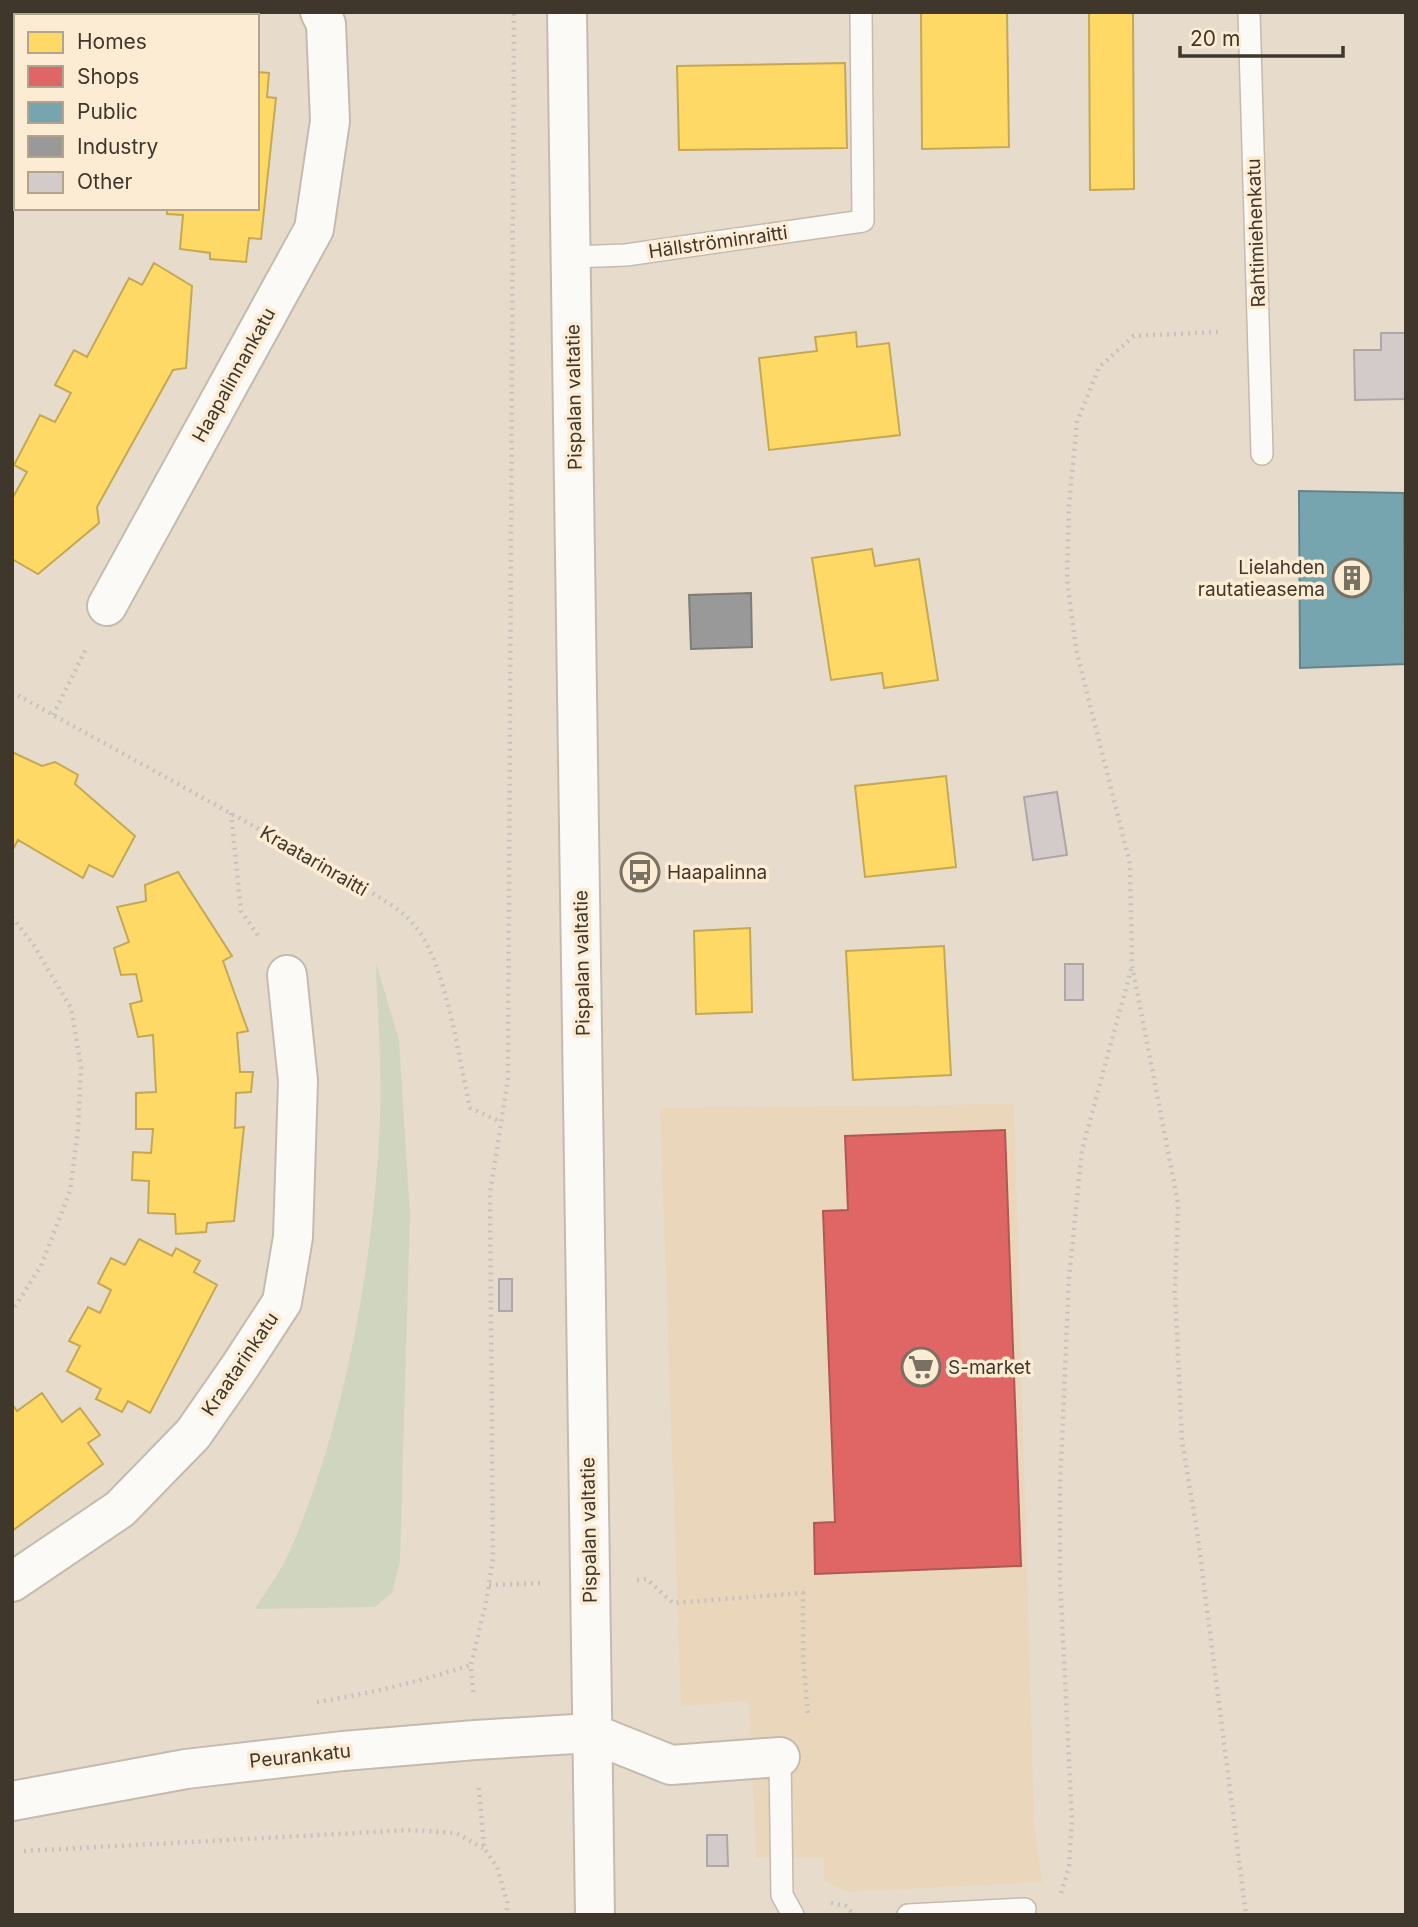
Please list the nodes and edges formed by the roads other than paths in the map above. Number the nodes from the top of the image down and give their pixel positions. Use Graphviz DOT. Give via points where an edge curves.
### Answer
graph roads {
  1 [pos="320,12"];
  2 [pos="567,12"];
  3 [pos="860,12"];
  4 [pos="1249,12"];
  5 [pos="572,257"];
  6 [pos="1262,454"];
  7 [pos="107,606"];
  8 [pos="287,975"];
  9 [pos="12,1582"];
  10 [pos="591,1733"];
  11 [pos="780,1757"];
  12 [pos="12,1801"];
  13 [pos="1025,1909"];
  14 [pos="595,1915"];
  15 [pos="793,1915"];
  16 [pos="908,1915"];
  1 -- 7 [label="street, Haapalinnankatu" via="326,24 330,121 314,229"];
  2 -- 5 [label="street, Pispalan valtatie"];
  3 -- 5 [label="lane, Hällströminraitti" via="863,221 626,255"];
  4 -- 6 [label="lane, Rahtimiehenkatu"];
  5 -- 10 [label="street, Pispalan valtatie"];
  8 -- 9 [label="street, Kraatarinkatu" via="298,1081 293,1237 282,1302 193,1434 120,1510"];
  10 -- 11 [label="street" via="671,1765"];
  10 -- 12 [label="street, Peurankatu" via="343,1751 186,1769"];
  10 -- 14 [label="street, Pispalan valtatie"];
  11 -- 15 [label="lane" via="782,1895"];
  13 -- 16 [label="lane"];
}
